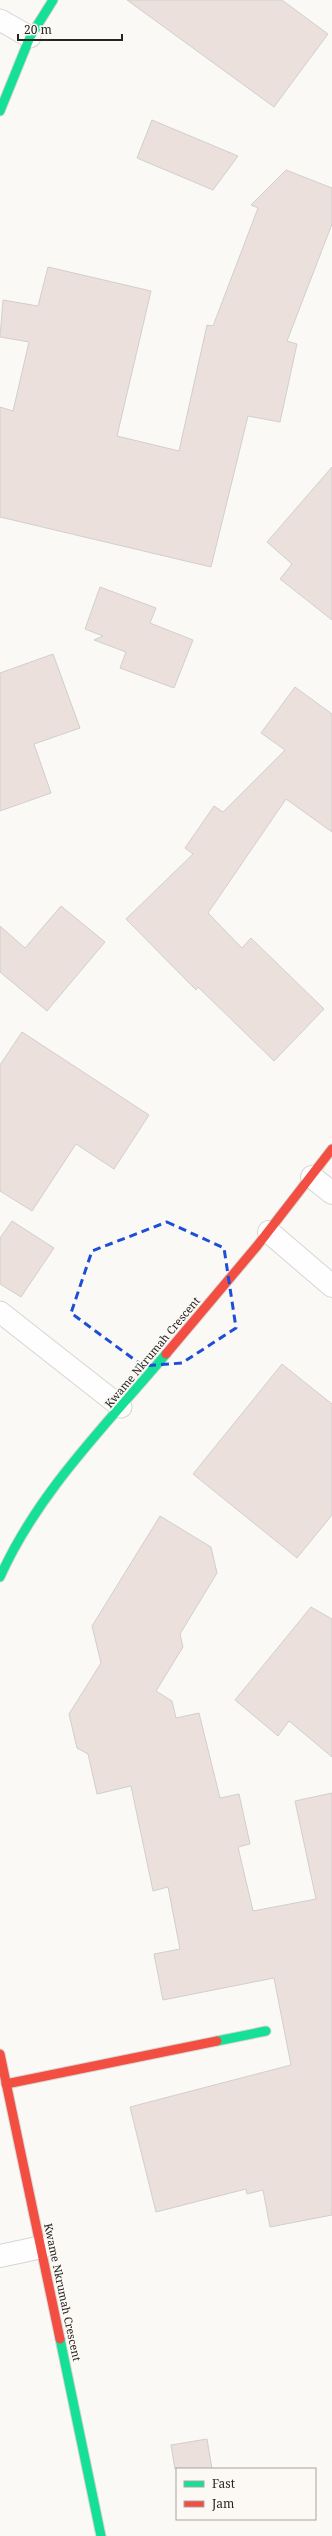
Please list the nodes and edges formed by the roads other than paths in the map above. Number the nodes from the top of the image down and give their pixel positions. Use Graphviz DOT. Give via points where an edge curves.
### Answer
graph roads {
  1 [pos="53,0"];
  2 [pos="0,20"];
  3 [pos="30,37"];
  4 [pos="0,111"];
  5 [pos="332,1149"];
  6 [pos="312,1177"];
  7 [pos="332,1193"];
  8 [pos="269,1232"];
  9 [pos="332,1286"];
  10 [pos="0,1312"];
  11 [pos="121,1407"];
  12 [pos="0,1577"];
  13 [pos="266,2031"];
  14 [pos="0,2054"];
  15 [pos="6,2084"];
  16 [pos="42,2247"];
  17 [pos="0,2256"];
  18 [pos="100,2536"];
  1 -- 3 [label="street"];
  2 -- 3 [label="lane"];
  3 -- 4 [label="street"];
  5 -- 6 [label="street, Kwame Nkrumah Crescent"];
  6 -- 7 [label="street"];
  6 -- 8 [label="street, Kwame Nkrumah Crescent"];
  8 -- 9 [label="street"];
  8 -- 11 [label="street, Kwame Nkrumah Crescent"];
  10 -- 11 [label="lane"];
  11 -- 12 [label="street, Kwame Nkrumah Crescent" via="49,1492 11,1549"];
  13 -- 15 [label="street"];
  14 -- 15 [label="street, Kwame Nkrumah Crescent"];
  15 -- 16 [label="street, Kwame Nkrumah Crescent"];
  16 -- 17 [label="street"];
  16 -- 18 [label="street, Kwame Nkrumah Crescent"];
}
